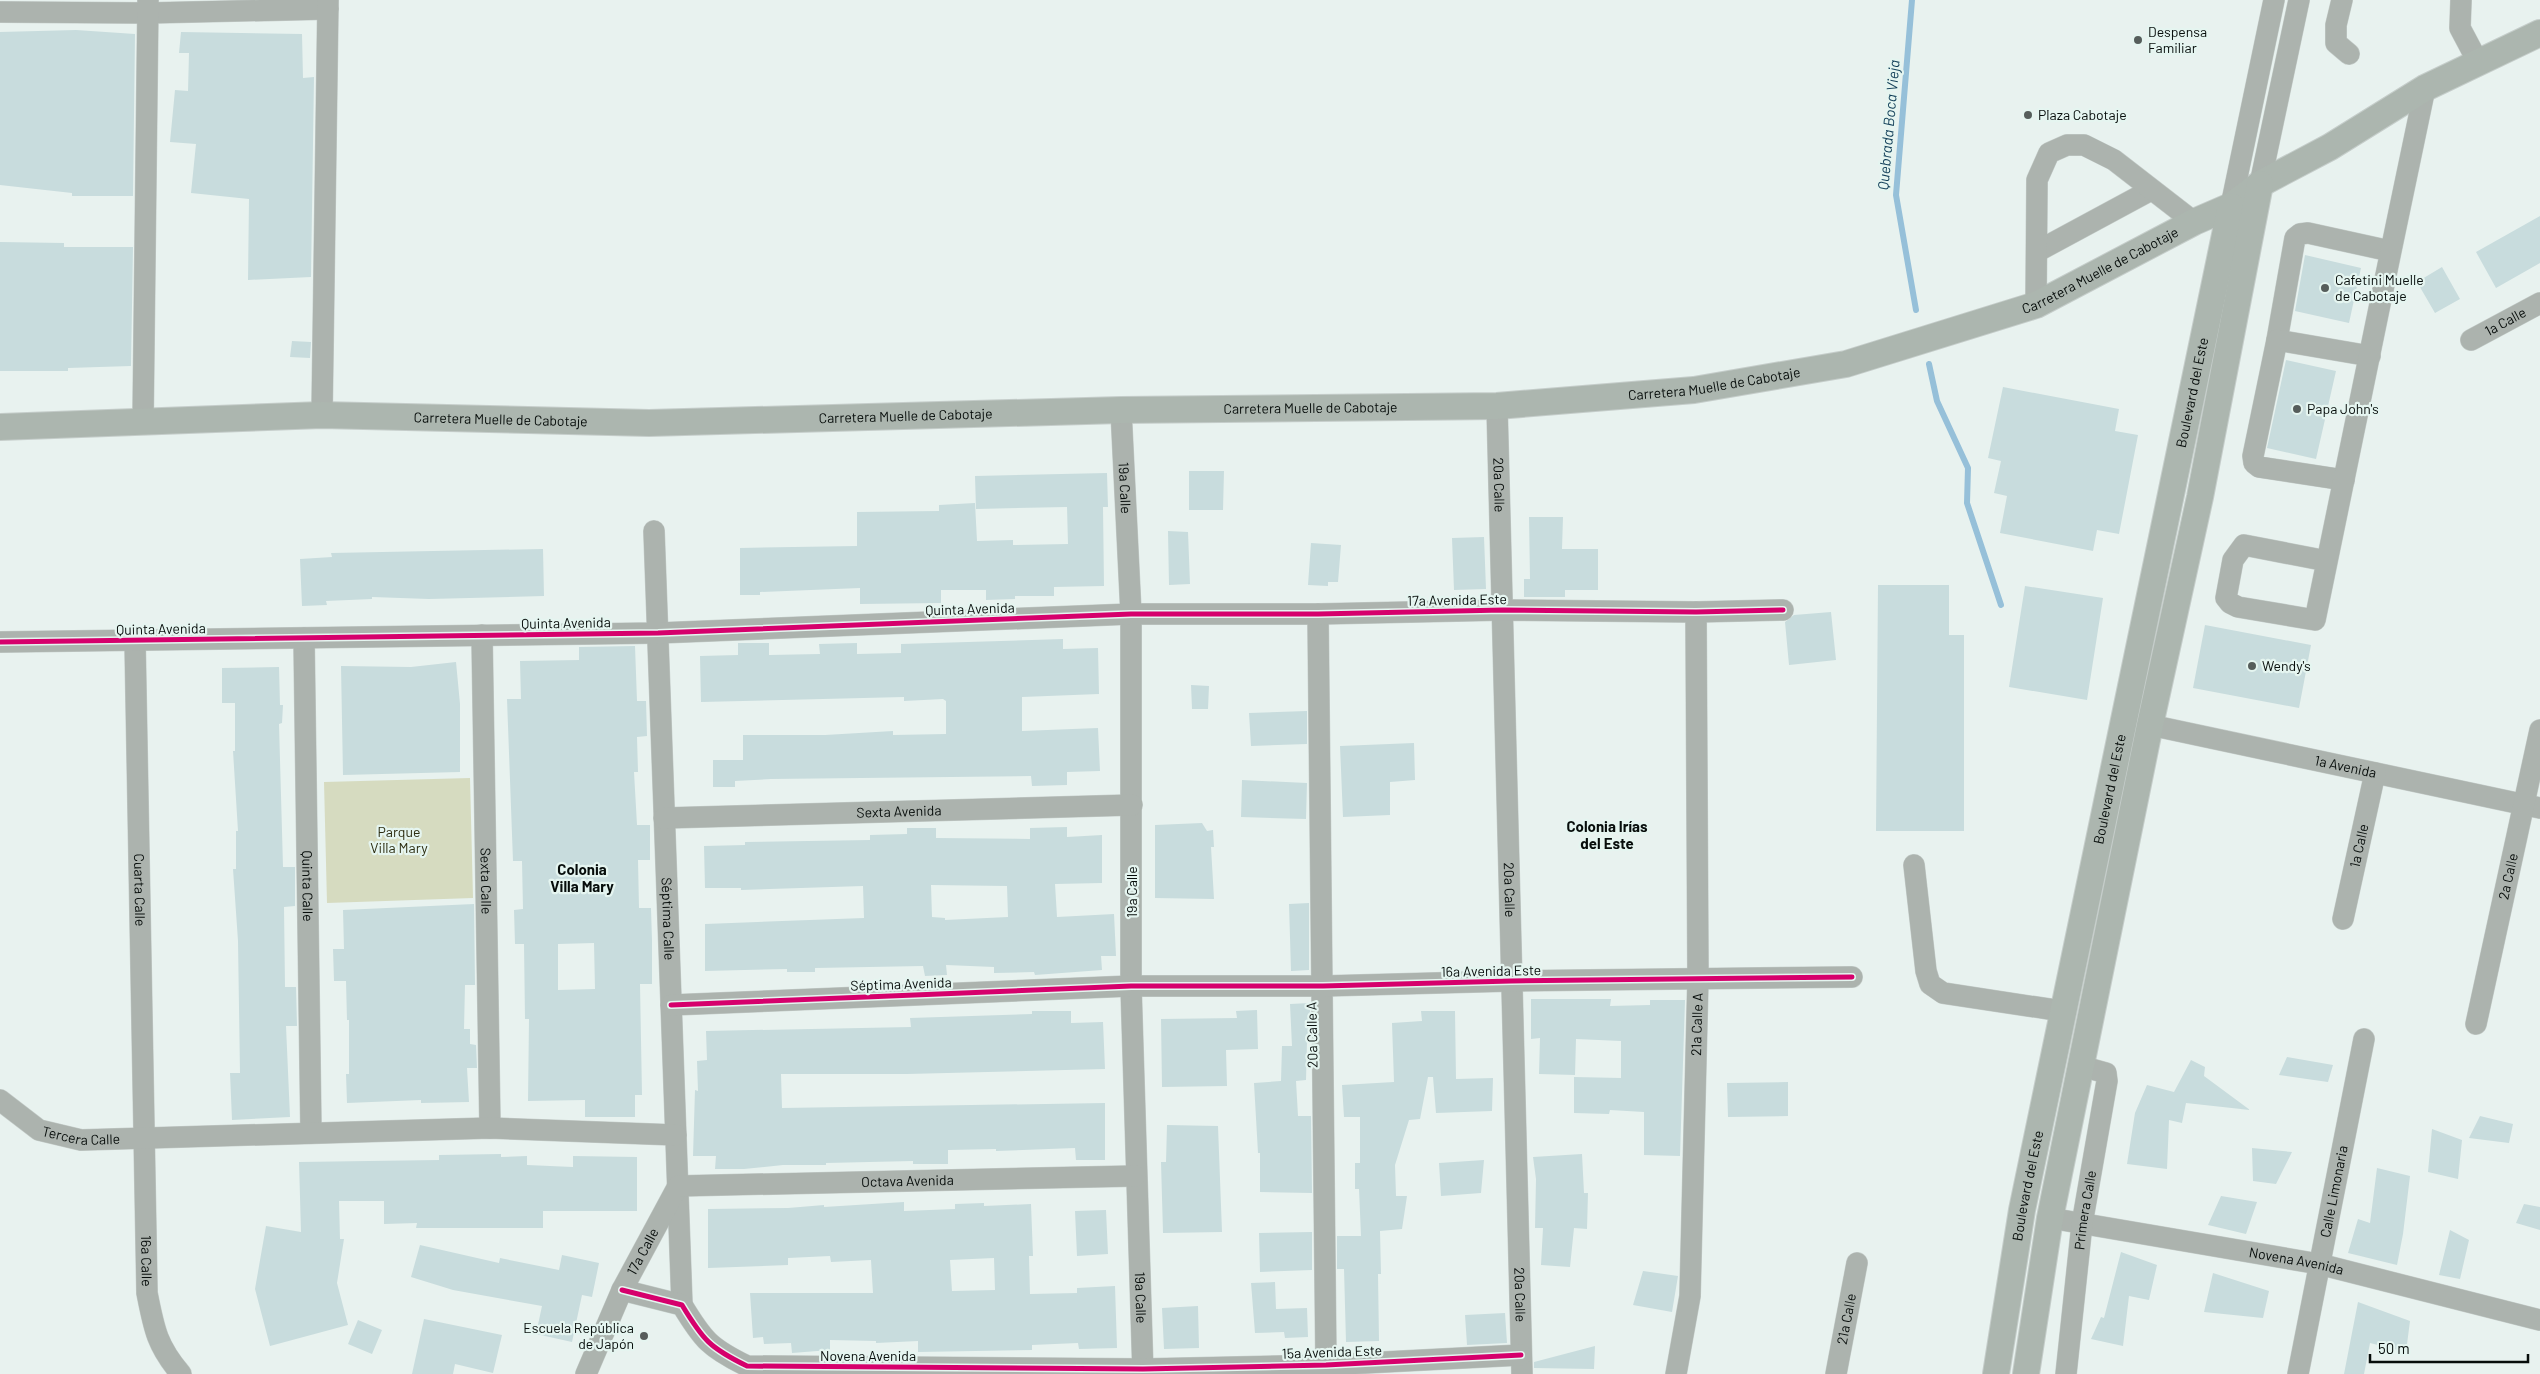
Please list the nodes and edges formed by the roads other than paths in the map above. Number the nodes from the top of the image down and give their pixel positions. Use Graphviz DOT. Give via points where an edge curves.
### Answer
graph roads {
  1 [pos="2274,0"];
  2 [pos="2299,0"];
  3 [pos="2342,0"];
  4 [pos="2460,0"];
  5 [pos="328,5"];
  6 [pos="148,6"];
  7 [pos="0,12"];
  8 [pos="2540,33"];
  9 [pos="2349,54"];
  10 [pos="2478,62"];
  11 [pos="2426,88"];
  12 [pos="2260,184"];
  13 [pos="2151,190"];
  14 [pos="2231,206"];
  15 [pos="2194,222"];
  16 [pos="2038,251"];
  17 [pos="2390,251"];
  18 [pos="2540,303"];
  19 [pos="2036,305"];
  20 [pos="2277,340"];
  21 [pos="2471,340"];
  22 [pos="2370,356"];
  23 [pos="1497,406"];
  24 [pos="1121,410"];
  25 [pos="322,415"];
  26 [pos="143,423"];
  27 [pos="0,427"];
  28 [pos="2344,480"];
  29 [pos="654,531"];
  30 [pos="2327,561"];
  31 [pos="1503,610"];
  32 [pos="1783,610"];
  33 [pos="1696,612"];
  34 [pos="1131,614"];
  35 [pos="1318,614"];
  36 [pos="658,633"];
  37 [pos="482,635"];
  38 [pos="304,638"];
  39 [pos="135,640"];
  40 [pos="0,642"];
  41 [pos="2150,725"];
  42 [pos="2540,730"];
  43 [pos="2374,773"];
  44 [pos="1132,805"];
  45 [pos="2532,806"];
  46 [pos="664,818"];
  47 [pos="1914,865"];
  48 [pos="2343,920"];
  49 [pos="1852,977"];
  50 [pos="1698,978"];
  51 [pos="1511,981"];
  52 [pos="1131,986"];
  53 [pos="1323,986"];
  54 [pos="671,1005"];
  55 [pos="2062,1011"];
  56 [pos="2476,1024"];
  57 [pos="2364,1039"];
  58 [pos="2081,1066"];
  59 [pos="0,1100"];
  60 [pos="490,1128"];
  61 [pos="311,1133"];
  62 [pos="676,1135"];
  63 [pos="144,1140"];
  64 [pos="1135,1176"];
  65 [pos="678,1186"];
  66 [pos="2050,1218"];
  67 [pos="2082,1224"];
  68 [pos="1857,1263"];
  69 [pos="2319,1264"];
  70 [pos="622,1290"];
  71 [pos="682,1305"];
  72 [pos="2540,1320"];
  73 [pos="1522,1364"];
  74 [pos="1326,1365"];
  75 [pos="1143,1371"];
  76 [pos="181,1374"];
  77 [pos="586,1374"];
  78 [pos="1676,1374"];
  79 [pos="1836,1374"];
  80 [pos="1996,1374"];
  81 [pos="2026,1374"];
  82 [pos="2066,1374"];
  83 [pos="2298,1374"];
  1 -- 14 [label="street"];
  2 -- 12 [label="street"];
  3 -- 9 [label="street" via="2336,25 2336,44"];
  4 -- 10 [label="street" via="2460,28"];
  5 -- 6 [label="street"];
  5 -- 25 [label="street"];
  6 -- 7 [label="street"];
  6 -- 26 [label="street"];
  8 -- 10 [label="main road, Carretera Muelle de Cabotaje"];
  10 -- 11 [label="main road, Carretera Muelle de Cabotaje"];
  11 -- 12 [label="main road, Carretera Muelle de Cabotaje" via="2330,147"];
  11 -- 17 [label="street"];
  12 -- 14 [label="main road, Carretera Muelle de Cabotaje"];
  12 -- 41 [label="main road, Boulevard del Este" via="2200,496"];
  13 -- 15 [label="street"];
  13 -- 16 [label="street"];
  13 -- 16 [label="street" via="2114,160 2084,145 2067,146 2049,153 2037,180"];
  14 -- 15 [label="main road, Carretera Muelle de Cabotaje"];
  14 -- 55 [label="main road, Boulevard del Este"];
  15 -- 19 [label="main road, Carretera Muelle de Cabotaje"];
  16 -- 19 [label="street"];
  17 -- 20 [label="street" via="2300,234 2296,238"];
  17 -- 22 [label="street"];
  18 -- 21 [label="street, 1a Calle"];
  19 -- 23 [label="main road, Carretera Muelle de Cabotaje" via="1846,364 1694,390"];
  20 -- 22 [label="street"];
  20 -- 28 [label="street" via="2254,463 2259,467"];
  22 -- 28 [label="street"];
  23 -- 24 [label="main road, Carretera Muelle de Cabotaje"];
  23 -- 31 [label="street, 20a Calle"];
  24 -- 25 [label="main road, Carretera Muelle de Cabotaje" via="649,423"];
  24 -- 34 [label="street, 19a Calle"];
  25 -- 26 [label="main road, Carretera Muelle de Cabotaje"];
  26 -- 27 [label="main road, Carretera Muelle de Cabotaje"];
  28 -- 30 [label="street"];
  29 -- 36 [label="street, Séptima Calle"];
  30 -- 30 [label="street" via="2315,620 2238,607 2226,598 2233,560 2244,545"];
  31 -- 33 [label="street, 17a Avenida Este"];
  31 -- 35 [label="street, 17a Avenida Este"];
  31 -- 51 [label="street, 20a Calle"];
  32 -- 33 [label="street, 17a Avenida Este"];
  33 -- 50 [label="street, 21a Calle A"];
  34 -- 35 [label="street, 17a Avenida Este"];
  34 -- 36 [label="street, Quinta Avenida"];
  34 -- 44 [label="street, 19a Calle"];
  35 -- 53 [label="street, 20a Calle A"];
  36 -- 37 [label="street, Quinta Avenida"];
  36 -- 46 [label="street, Séptima Calle"];
  37 -- 38 [label="street, Quinta Avenida"];
  37 -- 60 [label="street, Sexta Calle"];
  38 -- 39 [label="street, Quinta Avenida"];
  38 -- 61 [label="street, Quinta Calle"];
  39 -- 40 [label="street, Quinta Avenida"];
  39 -- 63 [label="street, Cuarta Calle"];
  41 -- 43 [label="street, 1a Avenida"];
  41 -- 58 [label="main road, Boulevard del Este"];
  42 -- 45 [label="street, 2a Calle"];
  43 -- 45 [label="street, 1a Avenida"];
  43 -- 48 [label="street, 1a Calle"];
  44 -- 46 [label="street, Sexta Avenida"];
  44 -- 52 [label="street, 19a Calle"];
  45 -- 56 [label="street, 2a Calle"];
  46 -- 54 [label="street, Séptima Calle"];
  47 -- 55 [label="street" via="1930,984 1943,994"];
  49 -- 50 [label="street, 16a Avenida Este"];
  50 -- 51 [label="street, 16a Avenida Este"];
  50 -- 78 [label="street, 21a Calle A" via="1690,1296"];
  51 -- 53 [label="street, 16a Avenida Este"];
  51 -- 73 [label="street, 20a Calle"];
  52 -- 53 [label="street, 16a Avenida Este"];
  52 -- 54 [label="street, Séptima Avenida"];
  52 -- 64 [label="street, 19a Calle"];
  53 -- 74 [label="street, 20a Calle A"];
  54 -- 62 [label="street, Séptima Calle"];
  55 -- 80 [label="main road, Boulevard del Este" via="2022,1210"];
  57 -- 69 [label="street, Calle Limonaria"];
  58 -- 66 [label="main road, Boulevard del Este"];
  58 -- 67 [label="street, Primera Calle" via="2106,1073 2107,1081"];
  59 -- 63 [label="street, Tercera Calle" via="39,1130 81,1140"];
  60 -- 61 [label="street, Tercera Calle"];
  60 -- 62 [label="street, Tercera Calle"];
  61 -- 63 [label="street, Tercera Calle"];
  62 -- 65 [label="street, Séptima Calle"];
  63 -- 76 [label="street, 16a Calle" via="147,1294 155,1335"];
  64 -- 65 [label="street, Octava Avenida"];
  64 -- 75 [label="street, 19a Calle"];
  65 -- 70 [label="street, 17a Calle"];
  65 -- 71 [label="street, Séptima Calle"];
  66 -- 67 [label="street, Novena Avenida"];
  66 -- 81 [label="main road, Boulevard del Este"];
  67 -- 69 [label="street, Novena Avenida"];
  67 -- 82 [label="street, Primera Calle"];
  68 -- 79 [label="street, 21a Calle"];
  69 -- 72 [label="street, Novena Avenida"];
  69 -- 83 [label="street, Calle Limonaria"];
  70 -- 71 [label="street"];
  70 -- 77 [label="street, 17a Calle"];
  71 -- 75 [label="street, Novena Avenida" via="698,1332 718,1352 747,1366"];
  73 -- 74 [label="street, 15a Avenida Este"];
  74 -- 75 [label="street, 15a Avenida Este"];
}
